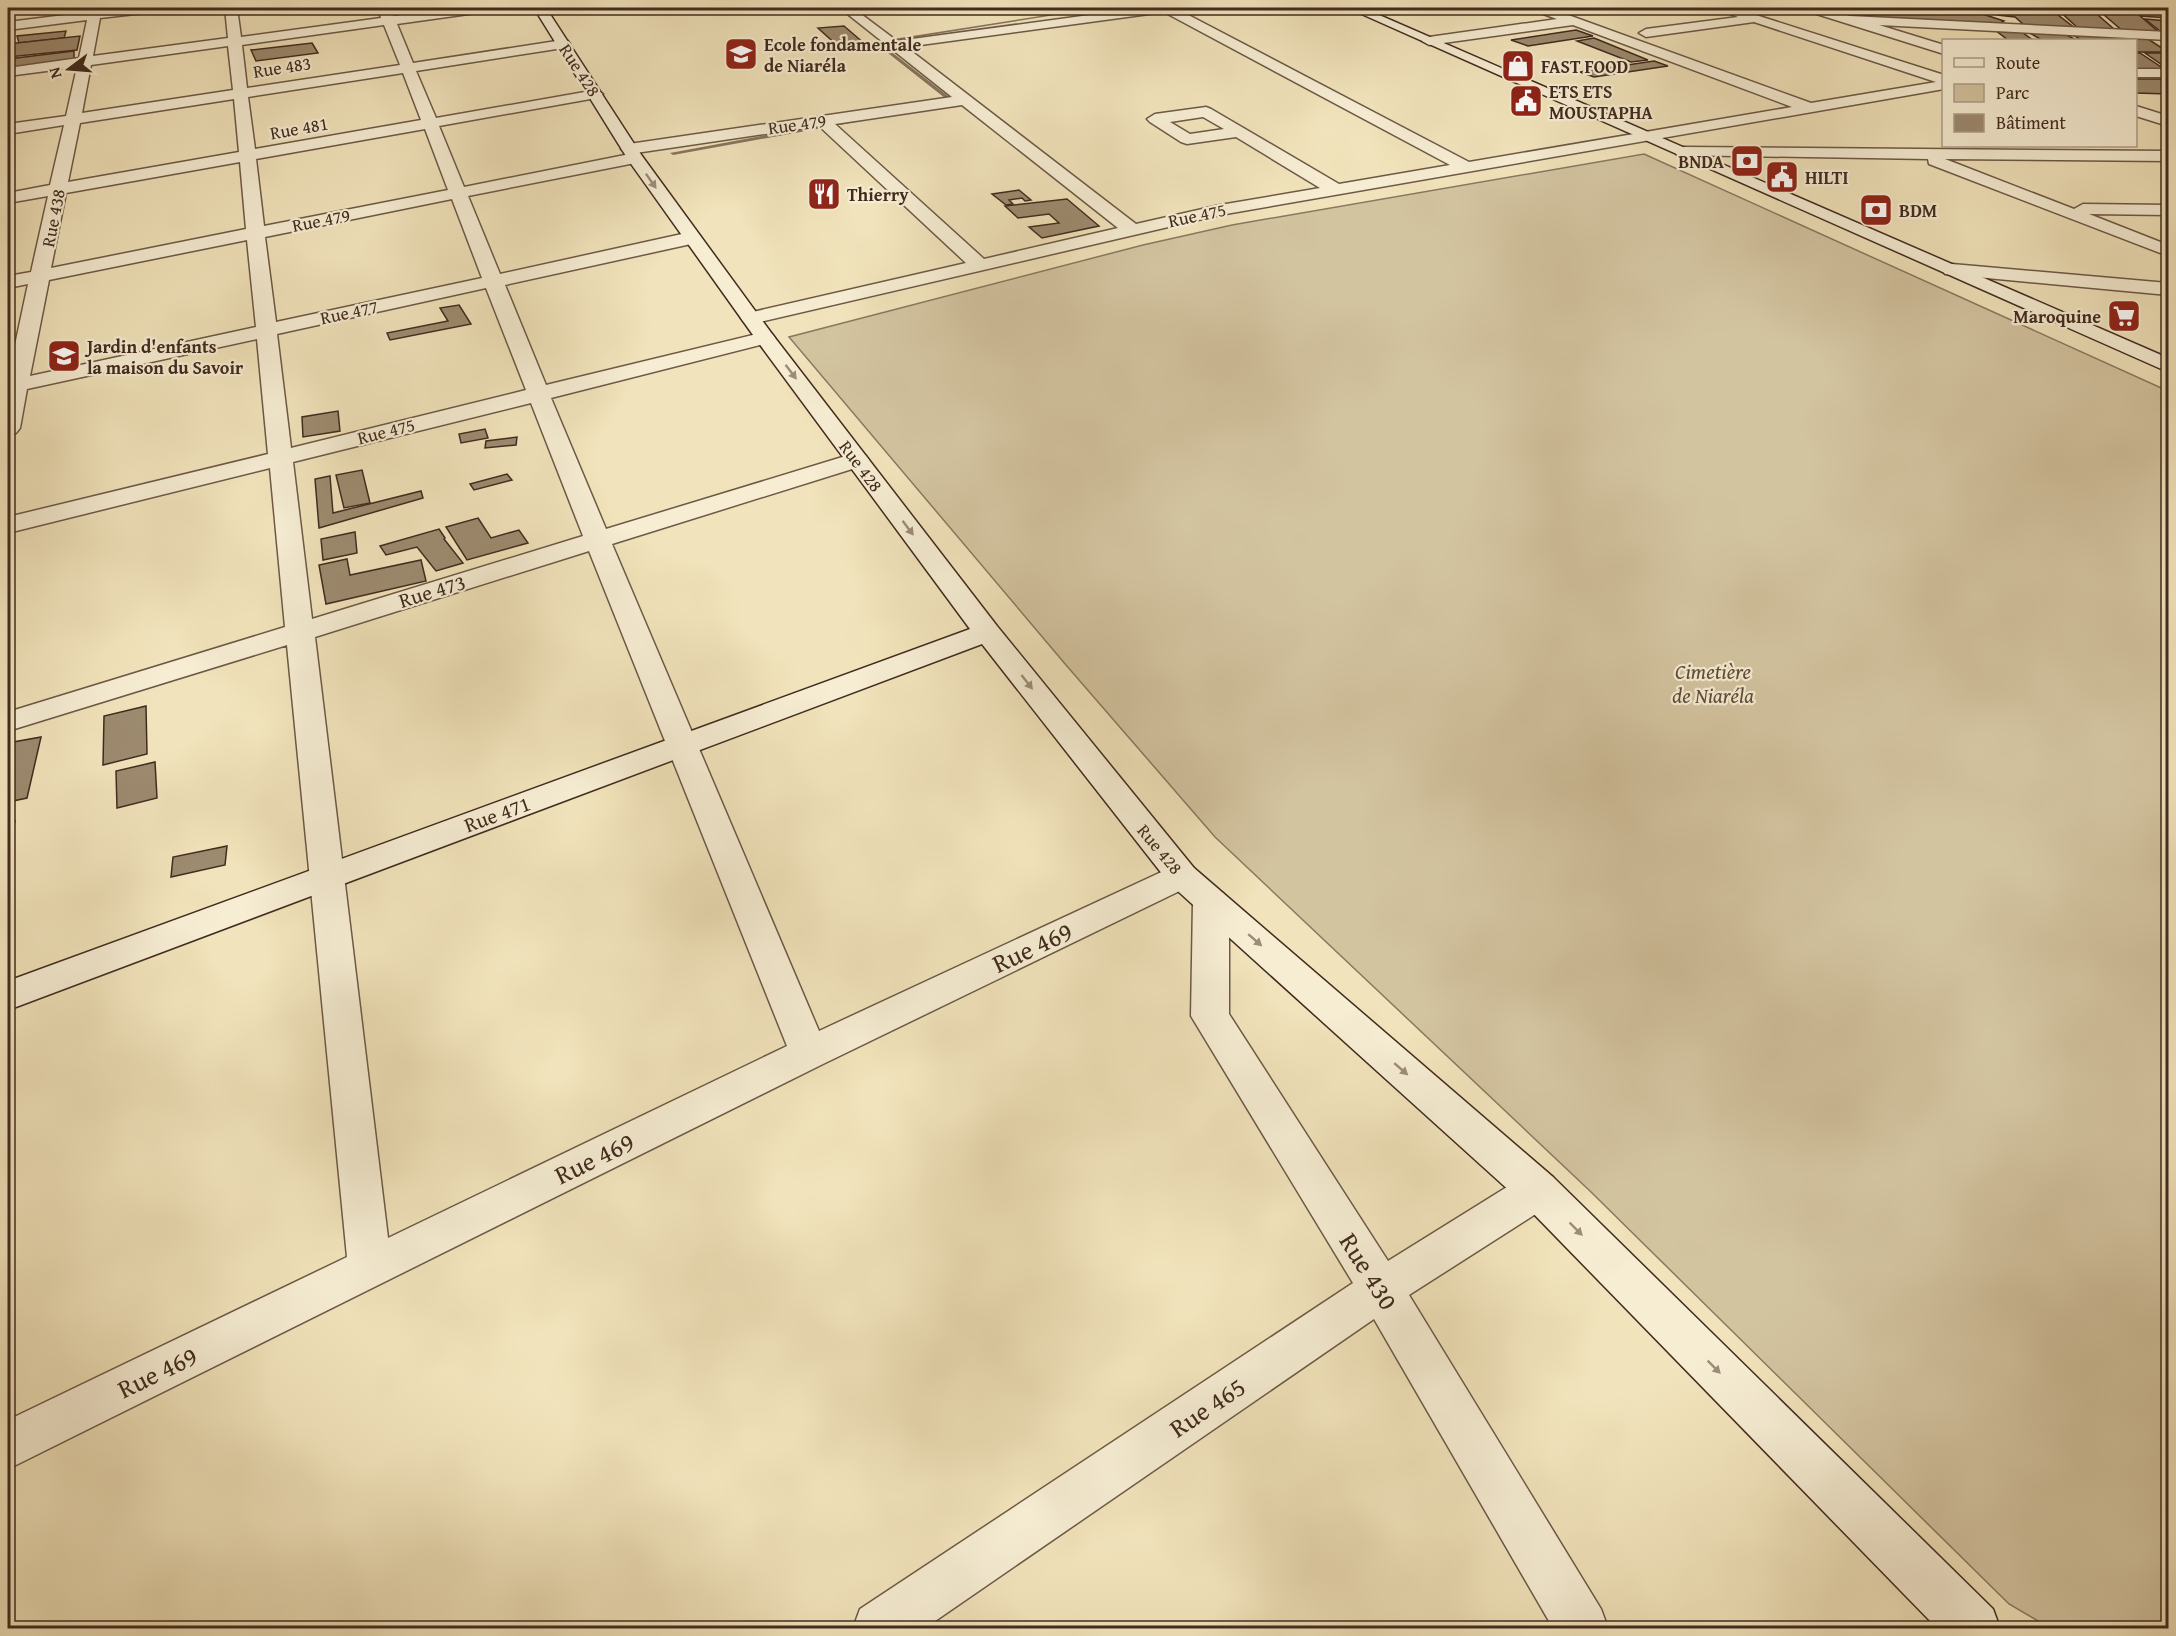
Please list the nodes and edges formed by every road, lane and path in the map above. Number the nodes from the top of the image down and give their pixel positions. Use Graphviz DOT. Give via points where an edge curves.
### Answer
graph roads {
  1 [pos="153,8"];
  2 [pos="231,8"];
  3 [pos="483,8"];
  4 [pos="540,8"];
  5 [pos="846,8"];
  6 [pos="1165,8"];
  7 [pos="1354,8"];
  8 [pos="1539,8"];
  9 [pos="1723,8"];
  10 [pos="1811,8"];
  11 [pos="1768,9"];
  12 [pos="95,11"];
  13 [pos="1740,13"];
  14 [pos="386,14"];
  15 [pos="1576,14"];
  16 [pos="1992,15"];
  17 [pos="1756,19"];
  18 [pos="1850,20"];
  19 [pos="8,26"];
  20 [pos="2031,29"];
  21 [pos="1646,33"];
  22 [pos="1897,35"];
  23 [pos="2169,36"];
  24 [pos="1429,40"];
  25 [pos="234,42"];
  26 [pos="1828,43"];
  27 [pos="562,44"];
  28 [pos="894,45"];
  29 [pos="1942,49"];
  30 [pos="1701,53"];
  31 [pos="85,62"];
  32 [pos="408,68"];
  33 [pos="8,72"];
  34 [pos="2137,73"];
  35 [pos="2169,73"];
  36 [pos="1942,81"];
  37 [pos="1942,82"];
  38 [pos="1809,91"];
  39 [pos="240,93"];
  40 [pos="596,94"];
  41 [pos="965,100"];
  42 [pos="1842,103"];
  43 [pos="1811,108"];
  44 [pos="2137,111"];
  45 [pos="71,119"];
  46 [pos="2166,120"];
  47 [pos="823,121"];
  48 [pos="431,125"];
  49 [pos="8,129"];
  50 [pos="1238,132"];
  51 [pos="1648,137"];
  52 [pos="2021,150"];
  53 [pos="1683,152"];
  54 [pos="632,154"];
  55 [pos="1915,154"];
  56 [pos="2169,156"];
  57 [pos="247,157"];
  58 [pos="1468,168"];
  59 [pos="59,189"];
  60 [pos="1336,190"];
  61 [pos="459,193"];
  62 [pos="8,198"];
  63 [pos="2064,209"];
  64 [pos="2169,210"];
  65 [pos="1131,229"];
  66 [pos="256,233"];
  67 [pos="691,238"];
  68 [pos="2169,251"];
  69 [pos="980,265"];
  70 [pos="1952,270"];
  71 [pos="41,276"];
  72 [pos="495,280"];
  73 [pos="8,282"];
  74 [pos="2169,289"];
  75 [pos="758,328"];
  76 [pos="267,330"];
  77 [pos="2169,366"];
  78 [pos="12,386"];
  79 [pos="540,393"];
  80 [pos="8,428"];
  81 [pos="279,458"];
  82 [pos="857,460"];
  83 [pos="8,525"];
  84 [pos="597,540"];
  85 [pos="299,632"];
  86 [pos="987,632"];
  87 [pos="8,722"];
  88 [pos="681,746"];
  89 [pos="329,876"];
  90 [pos="1197,889"];
  91 [pos="8,996"];
  92 [pos="809,1053"];
  93 [pos="1538,1190"];
  94 [pos="370,1268"];
  95 [pos="1381,1289"];
  96 [pos="8,1444"];
  97 [pos="879,1629"];
  98 [pos="1582,1629"];
  99 [pos="1974,1629"];
  1 -- 12 [label="street"];
  2 -- 25 [label="street"];
  3 -- 14 [label="street"];
  4 -- 27 [label="street, Rue 428"];
  5 -- 28 [label="street"];
  6 -- 28 [label="street"];
  6 -- 58 [label="street"];
  7 -- 24 [label="street"];
  8 -- 15 [label="street"];
  9 -- 13 [label="street"];
  10 -- 18 [label="street"];
  11 -- 13 [label="street"];
  12 -- 19 [label="street"];
  12 -- 31 [label="street, Rue 438"];
  13 -- 17 [label="street"];
  14 -- 25 [label="street"];
  14 -- 32 [label="street"];
  15 -- 21 [label="street"];
  15 -- 24 [label="street"];
  15 -- 43 [label="street"];
  16 -- 20 [label="street"];
  17 -- 21 [label="street"];
  17 -- 26 [label="street"];
  18 -- 20 [label="street"];
  18 -- 22 [label="street"];
  20 -- 23 [label="street"];
  21 -- 30 [label="street"];
  22 -- 26 [label="street"];
  22 -- 29 [label="street"];
  24 -- 51 [label="street"];
  25 -- 31 [label="street"];
  25 -- 39 [label="street"];
  26 -- 36 [label="street"];
  27 -- 32 [label="street, Rue 483"];
  27 -- 40 [label="street, Rue 428"];
  28 -- 41 [label="street"];
  31 -- 33 [label="street"];
  31 -- 45 [label="street, Rue 438"];
  32 -- 39 [label="street, Rue 483"];
  32 -- 48 [label="street"];
  34 -- 35 [label="street"];
  37 -- 42 [label="street, Rue 475"];
  38 -- 42 [label="street"];
  39 -- 45 [label="street, Rue 483"];
  39 -- 57 [label="street"];
  40 -- 48 [label="street, Rue 481"];
  40 -- 54 [label="street, Rue 428"];
  41 -- 47 [label="street, Rue 479"];
  41 -- 65 [label="street"];
  42 -- 43 [label="street, Rue 475"];
  43 -- 51 [label="street, Rue 475"];
  44 -- 46 [label="street"];
  45 -- 49 [label="street, Rue 483"];
  45 -- 59 [label="street, Rue 438"];
  47 -- 54 [label="street, Rue 479"];
  47 -- 69 [label="street"];
  48 -- 57 [label="street, Rue 481"];
  48 -- 61 [label="street"];
  50 -- 60 [label="street"];
  51 -- 53 [label="street"];
  51 -- 58 [label="street, Rue 475"];
  52 -- 55 [label="street"];
  52 -- 56 [label="street"];
  53 -- 55 [label="street"];
  53 -- 70 [label="street"];
  54 -- 61 [label="street, Rue 479"];
  54 -- 67 [label="street, Rue 428, one-way"];
  55 -- 63 [label="street"];
  57 -- 59 [label="street, Rue 481"];
  57 -- 66 [label="street"];
  58 -- 60 [label="street, Rue 475"];
  59 -- 62 [label="street, Rue 481"];
  59 -- 71 [label="street, Rue 438"];
  60 -- 65 [label="street, Rue 475"];
  61 -- 66 [label="street, Rue 479"];
  61 -- 72 [label="street"];
  63 -- 64 [label="street"];
  63 -- 68 [label="street"];
  65 -- 69 [label="street, Rue 475"];
  66 -- 71 [label="street, Rue 479"];
  66 -- 76 [label="street"];
  67 -- 72 [label="street, Rue 477"];
  67 -- 75 [label="street, Rue 428"];
  69 -- 75 [label="street, Rue 475"];
  70 -- 74 [label="street"];
  70 -- 77 [label="street"];
  71 -- 73 [label="street, Rue 479"];
  71 -- 78 [label="street, Rue 438"];
  72 -- 76 [label="street, Rue 477"];
  72 -- 79 [label="street"];
  75 -- 79 [label="street, Rue 475"];
  75 -- 82 [label="street, Rue 428, one-way"];
  76 -- 78 [label="street, Rue 477"];
  76 -- 81 [label="street"];
  78 -- 80 [label="street, Rue 438"];
  79 -- 81 [label="street, Rue 475"];
  79 -- 84 [label="street"];
  81 -- 83 [label="street, Rue 475"];
  81 -- 85 [label="street"];
  82 -- 84 [label="street, Rue 473"];
  82 -- 86 [label="street, Rue 428, one-way"];
  84 -- 85 [label="street, Rue 473"];
  84 -- 88 [label="street"];
  85 -- 87 [label="street, Rue 473"];
  85 -- 89 [label="street"];
  86 -- 88 [label="street, Rue 471"];
  86 -- 90 [label="street, Rue 428, one-way"];
  88 -- 89 [label="street, Rue 471"];
  88 -- 92 [label="street"];
  89 -- 91 [label="street, Rue 471"];
  89 -- 94 [label="street"];
  90 -- 92 [label="street, Rue 469"];
  90 -- 93 [label="street, Rue 428, one-way"];
  90 -- 95 [label="street, Rue 430" via="1210,1016"];
  92 -- 94 [label="street, Rue 469"];
  93 -- 95 [label="street, Rue 465"];
  93 -- 99 [label="street, Rue 428, one-way"];
  94 -- 96 [label="street, Rue 469"];
  95 -- 97 [label="street, Rue 465"];
  95 -- 98 [label="street, Rue 430"];
}
